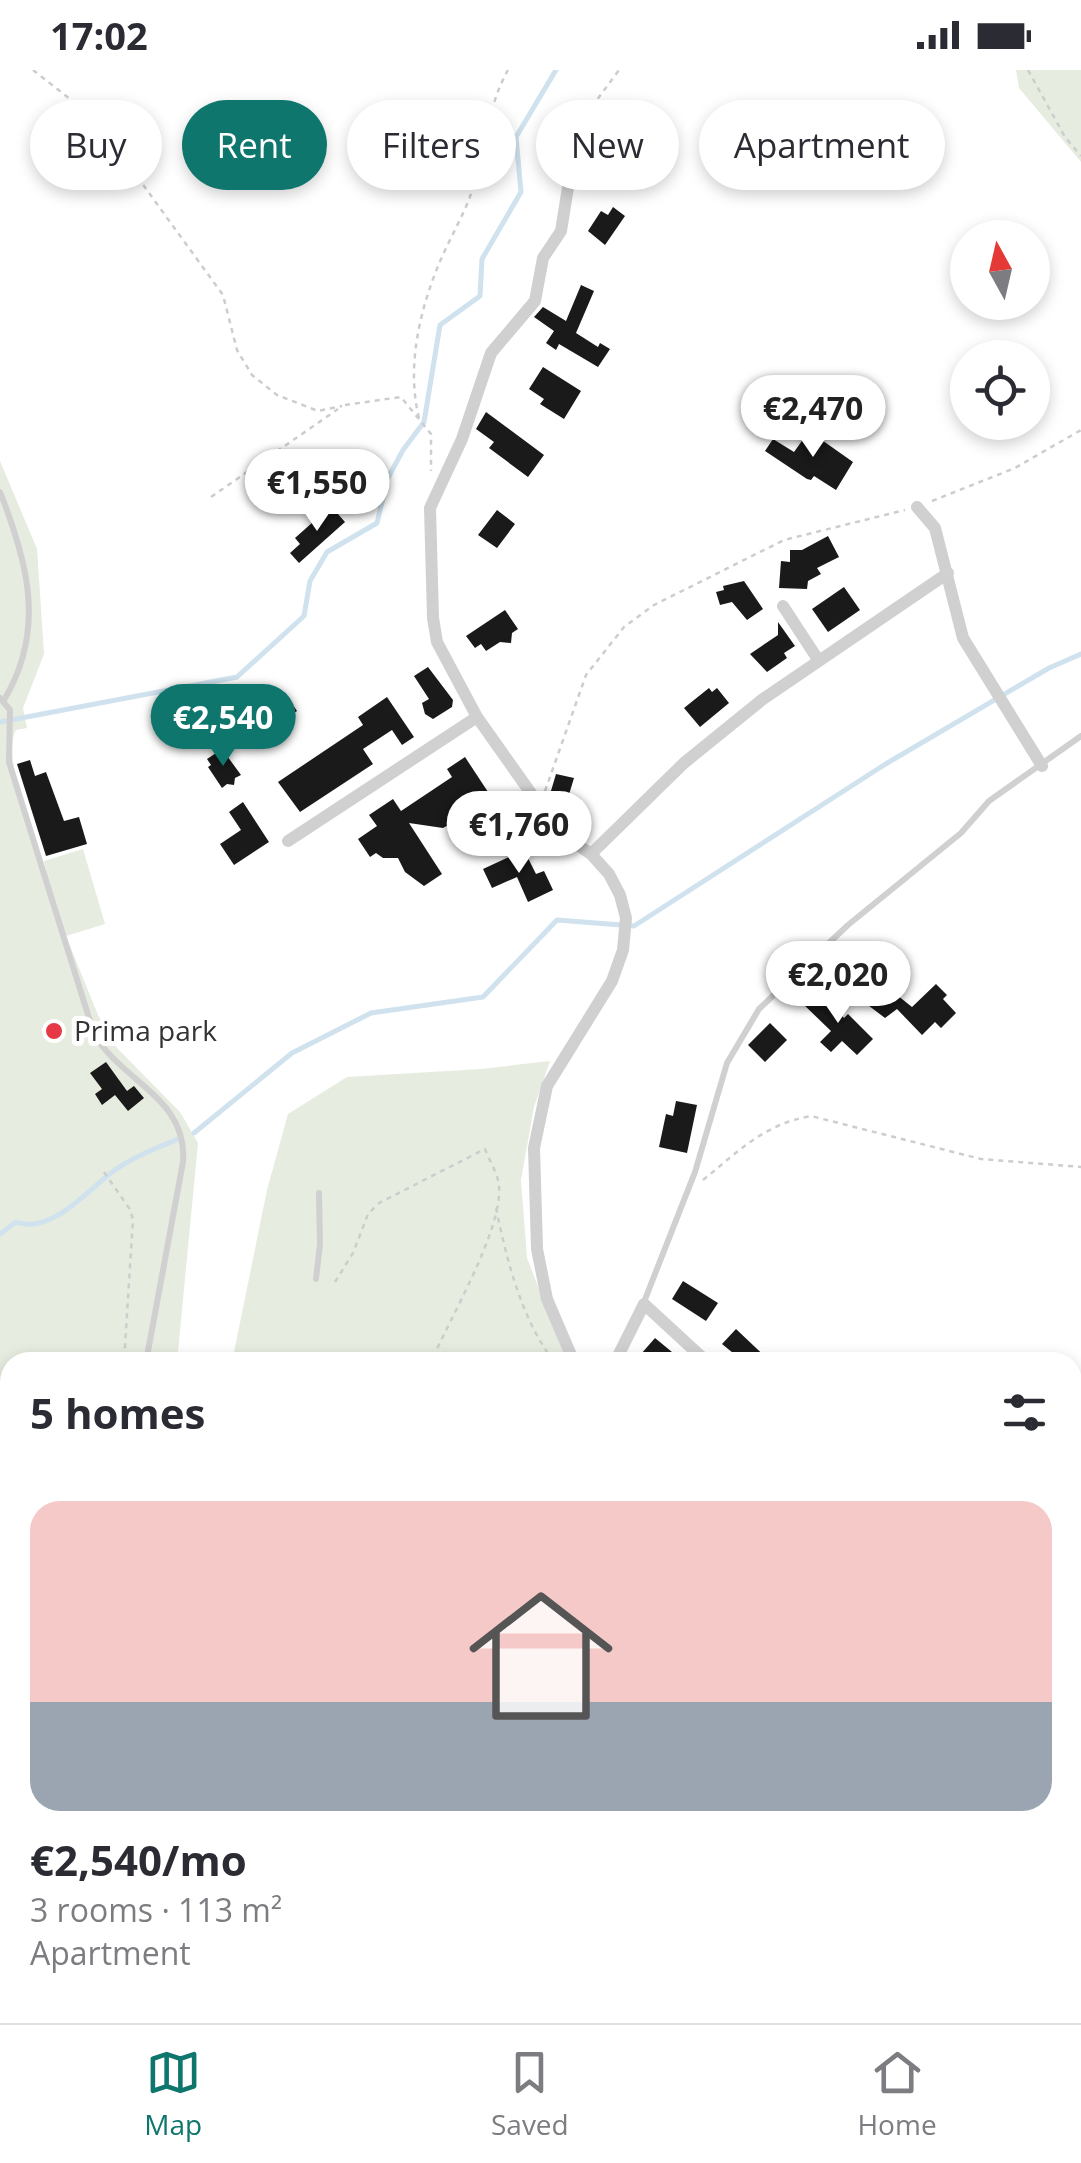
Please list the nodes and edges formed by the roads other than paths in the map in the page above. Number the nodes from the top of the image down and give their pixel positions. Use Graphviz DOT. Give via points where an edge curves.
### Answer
graph roads {
  1 [pos="568,190"];
  2 [pos="0,492"];
  3 [pos="917,507"];
  4 [pos="948,574"];
  5 [pos="782,606"];
  6 [pos="819,661"];
  7 [pos="2,699"];
  8 [pos="477,717"];
  9 [pos="1081,736"];
  10 [pos="1042,766"];
  11 [pos="288,842"];
  12 [pos="590,854"];
  13 [pos="319,1194"];
  14 [pos="316,1278"];
  15 [pos="644,1304"];
  16 [pos="148,1352"];
  17 [pos="570,1352"];
  18 [pos="620,1352"];
  19 [pos="695,1352"];
  1 -- 8 [label="street" via="561,230 543,258 535,301 491,353 430,508 438,642"];
  2 -- 7 [label="lane" via="19,546 30,610 27,649"];
  3 -- 4 [label="street" via="936,528"];
  4 -- 6 [label="street"];
  4 -- 10 [label="street" via="964,638"];
  5 -- 6 [label="street"];
  6 -- 12 [label="street" via="684,763"];
  7 -- 16 [label="lane" via="10,710 9,762 94,1034 182,1132 183,1162"];
  8 -- 11 [label="street"];
  8 -- 12 [label="street" via="560,833"];
  9 -- 10 [label="lane"];
  10 -- 15 [label="lane" via="989,801 759,1009 727,1063"];
  12 -- 17 [label="street" via="620,895 622,950 612,981 547,1086 534,1148 537,1249 547,1298"];
  13 -- 14 [label="lane"];
  15 -- 18 [label="street"];
  15 -- 19 [label="street"];
}
